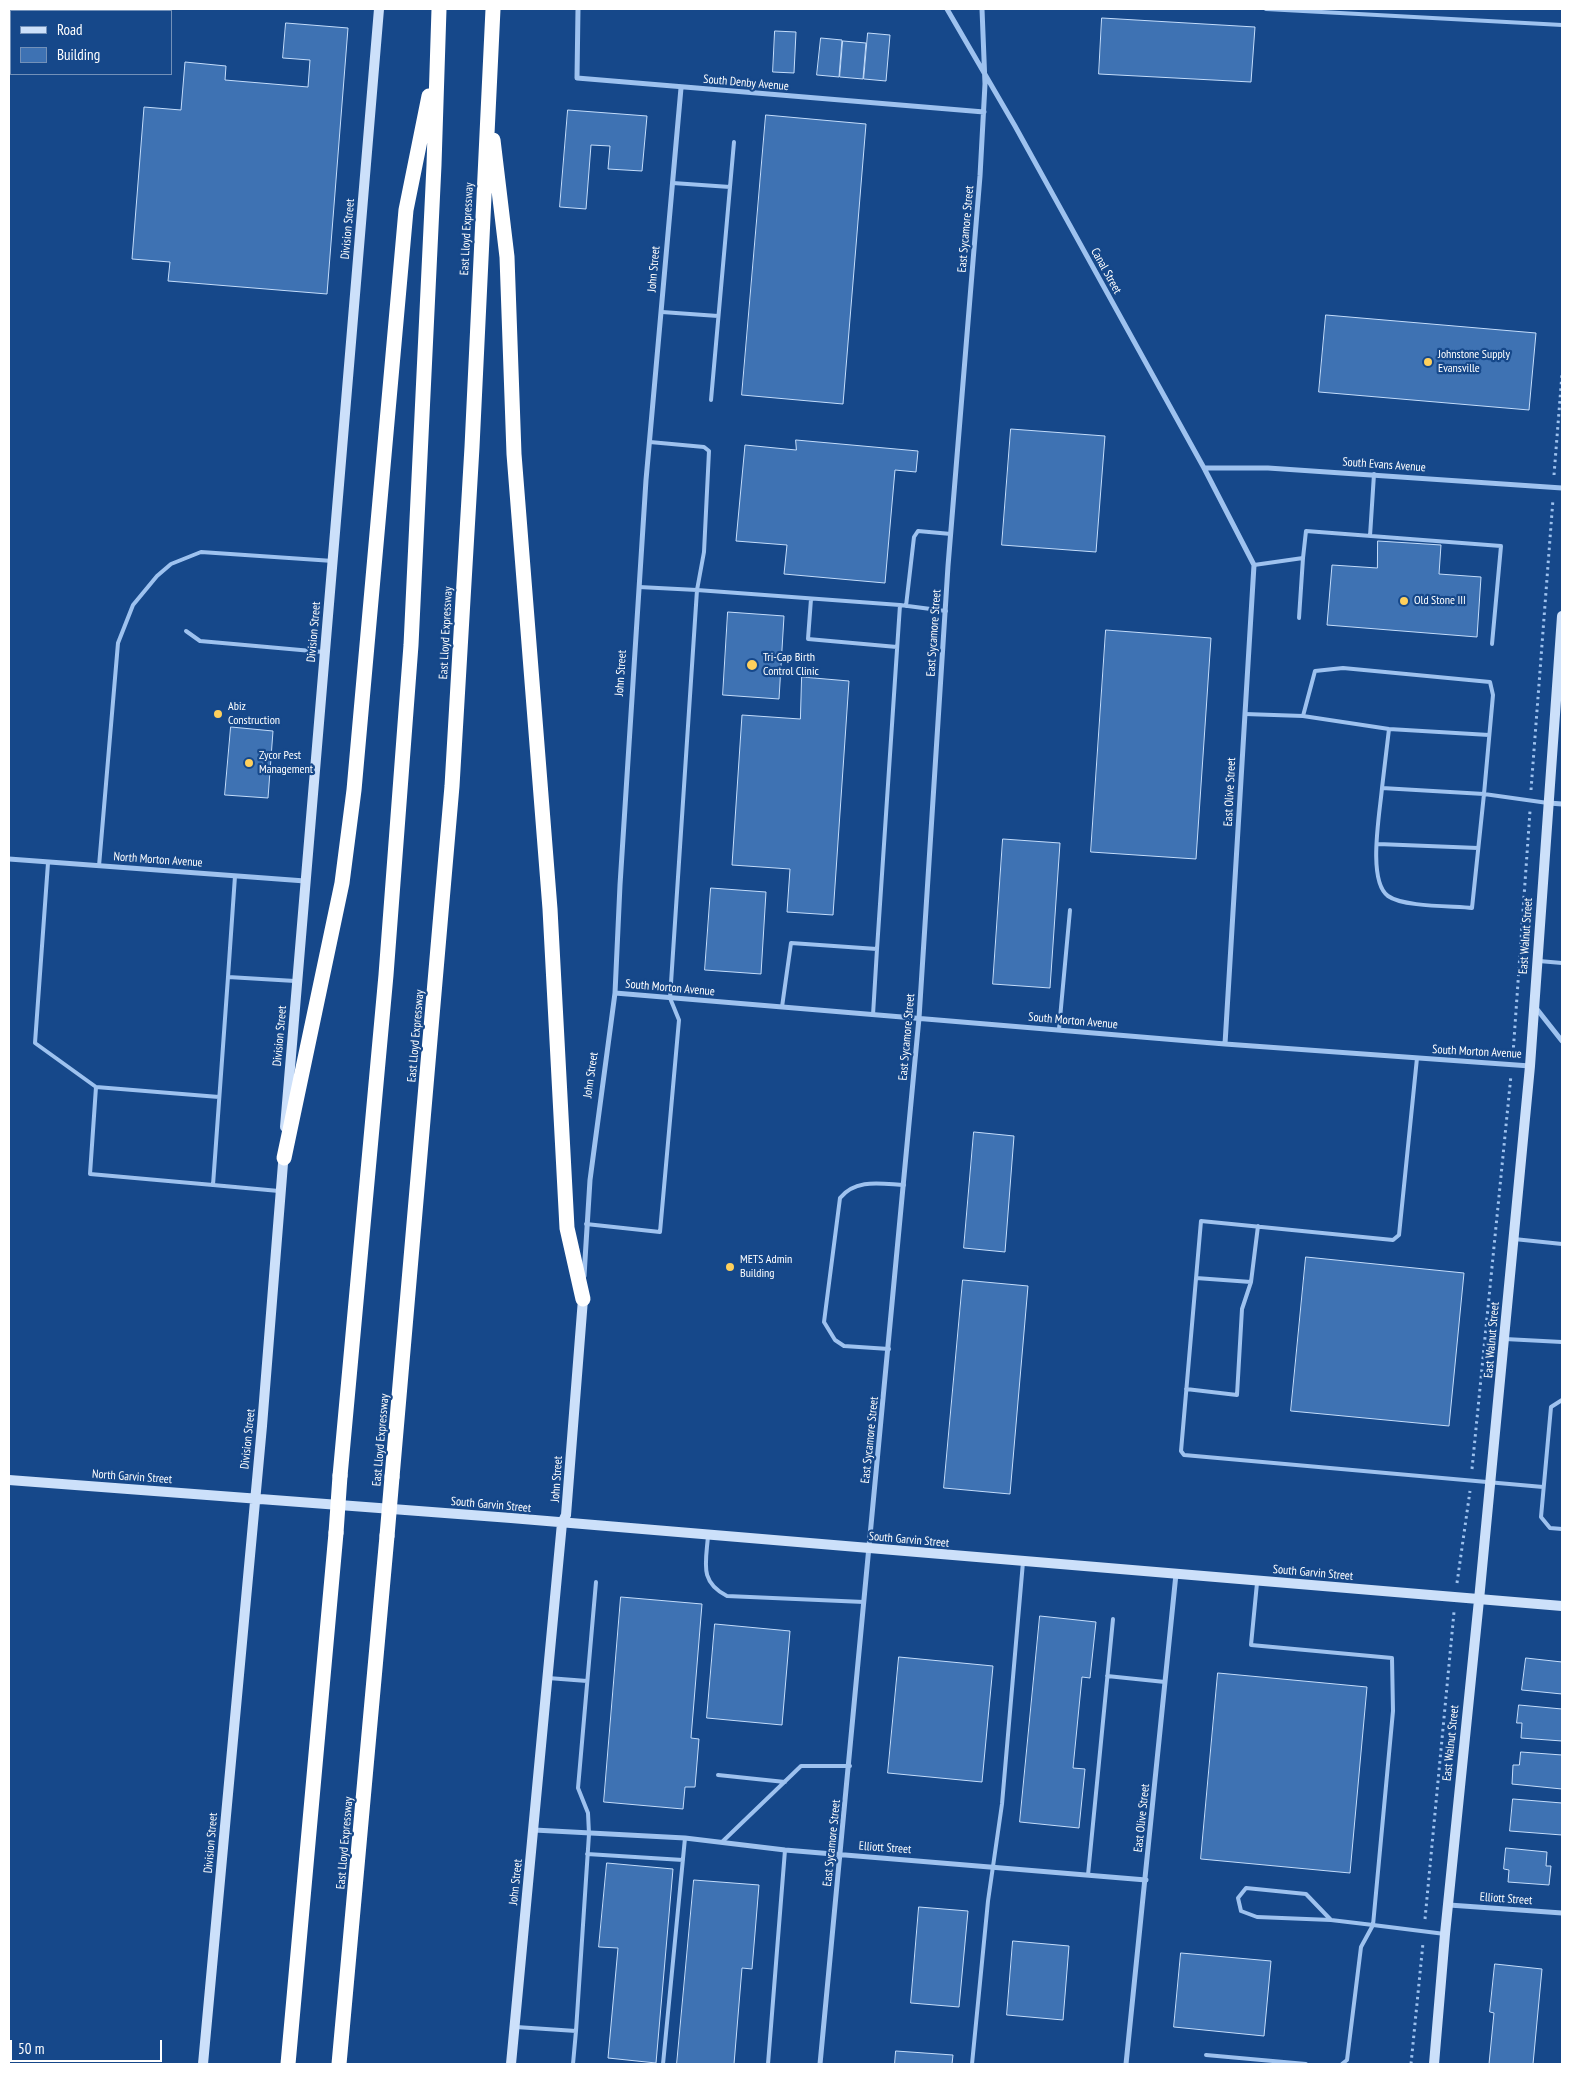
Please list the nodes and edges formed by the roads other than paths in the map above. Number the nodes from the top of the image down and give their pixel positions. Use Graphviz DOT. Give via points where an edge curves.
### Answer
graph roads {
  1 [pos="379,9"];
  2 [pos="439,9"];
  3 [pos="493,9"];
  4 [pos="578,9"];
  5 [pos="947,9"];
  6 [pos="982,9"];
  7 [pos="1266,9"];
  8 [pos="1562,25"];
  9 [pos="436,58"];
  10 [pos="984,74"];
  11 [pos="681,88"];
  12 [pos="488,96"];
  13 [pos="984,112"];
  14 [pos="734,142"];
  15 [pos="674,183"];
  16 [pos="730,186"];
  17 [pos="662,312"];
  18 [pos="718,316"];
  19 [pos="711,400"];
  20 [pos="650,442"];
  21 [pos="1204,468"];
  22 [pos="1374,474"];
  23 [pos="1562,488"];
  24 [pos="951,534"];
  25 [pos="1370,536"];
  26 [pos="1244,544"];
  27 [pos="1303,558"];
  28 [pos="333,561"];
  29 [pos="1254,565"];
  30 [pos="639,587"];
  31 [pos="697,590"];
  32 [pos="811,599"];
  33 [pos="900,605"];
  34 [pos="906,606"];
  35 [pos="946,611"];
  36 [pos="1562,616"];
  37 [pos="1299,618"];
  38 [pos="186,631"];
  39 [pos="1562,633"];
  40 [pos="1492,644"];
  41 [pos="897,647"];
  42 [pos="325,652"];
  43 [pos="1245,714"];
  44 [pos="1303,716"];
  45 [pos="1389,728"];
  46 [pos="1489,735"];
  47 [pos="1382,788"];
  48 [pos="1484,794"];
  49 [pos="1548,803"];
  50 [pos="1562,804"];
  51 [pos="1378,844"];
  52 [pos="1478,848"];
  53 [pos="9,859"];
  54 [pos="48,863"];
  55 [pos="99,866"];
  56 [pos="235,876"];
  57 [pos="306,881"];
  58 [pos="1070,910"];
  59 [pos="877,949"];
  60 [pos="1536,961"];
  61 [pos="1562,963"];
  62 [pos="228,977"];
  63 [pos="298,982"];
  64 [pos="615,993"];
  65 [pos="670,998"];
  66 [pos="1533,1006"];
  67 [pos="782,1007"];
  68 [pos="873,1014"];
  69 [pos="919,1018"];
  70 [pos="1059,1029"];
  71 [pos="1562,1041"];
  72 [pos="1225,1044"];
  73 [pos="1417,1058"];
  74 [pos="1530,1066"];
  75 [pos="96,1087"];
  76 [pos="219,1097"];
  77 [pos="284,1158"];
  78 [pos="213,1185"];
  79 [pos="904,1185"];
  80 [pos="281,1191"];
  81 [pos="586,1224"];
  82 [pos="1258,1226"];
  83 [pos="1514,1239"];
  84 [pos="1562,1244"];
  85 [pos="1196,1278"];
  86 [pos="1251,1282"];
  87 [pos="583,1299"];
  88 [pos="1504,1339"];
  89 [pos="1562,1342"];
  90 [pos="889,1349"];
  91 [pos="1186,1389"];
  92 [pos="1562,1400"];
  93 [pos="9,1480"];
  94 [pos="1491,1482"];
  95 [pos="1543,1487"];
  96 [pos="254,1499"];
  97 [pos="562,1523"];
  98 [pos="1562,1529"];
  99 [pos="708,1535"];
  100 [pos="870,1549"];
  101 [pos="1023,1562"];
  102 [pos="1176,1574"];
  103 [pos="1257,1581"];
  104 [pos="596,1582"];
  105 [pos="1480,1600"];
  106 [pos="864,1602"];
  107 [pos="1562,1606"];
  108 [pos="1113,1618"];
  109 [pos="1107,1676"];
  110 [pos="548,1678"];
  111 [pos="587,1682"];
  112 [pos="1165,1682"];
  113 [pos="850,1766"];
  114 [pos="718,1775"];
  115 [pos="785,1782"];
  116 [pos="534,1830"];
  117 [pos="589,1834"];
  118 [pos="685,1838"];
  119 [pos="722,1842"];
  120 [pos="785,1850"];
  121 [pos="587,1854"];
  122 [pos="841,1855"];
  123 [pos="683,1860"];
  124 [pos="994,1866"];
  125 [pos="1088,1875"];
  126 [pos="1146,1880"];
  127 [pos="1449,1905"];
  128 [pos="1562,1913"];
  129 [pos="1331,1920"];
  130 [pos="1373,1925"];
  131 [pos="1445,1934"];
  132 [pos="514,2027"];
  133 [pos="576,2031"];
  134 [pos="1206,2055"];
  135 [pos="203,2064"];
  136 [pos="288,2064"];
  137 [pos="340,2064"];
  138 [pos="511,2064"];
  139 [pos="574,2064"];
  140 [pos="663,2064"];
  141 [pos="768,2064"];
  142 [pos="820,2064"];
  143 [pos="972,2064"];
  144 [pos="1126,2064"];
  145 [pos="1306,2064"];
  146 [pos="1342,2064"];
  147 [pos="1434,2064"];
  1 -- 28 [label="main road, Division Street"];
  2 -- 9 [label="highway"];
  3 -- 12 [label="highway, East Lloyd Expressway"];
  4 -- 11 [label="street, South Denby Avenue" via="577,78"];
  5 -- 10 [label="street, Canal Street"];
  6 -- 10 [label="street, East Sycamore Street"];
  7 -- 8 [label="lane"];
  9 -- 77 [label="highway" via="406,210 348,843"];
  9 -- 136 [label="highway, bridge" via="434,175 411,645 386,974"];
  10 -- 13 [label="street, East Sycamore Street"];
  10 -- 21 [label="street, Canal Street"];
  11 -- 13 [label="street, South Denby Avenue"];
  11 -- 15 [label="street, John Street"];
  12 -- 87 [label="highway" via="507,258 514,454 550,909 568,1228"];
  12 -- 137 [label="highway, East Lloyd Expressway, bridge" via="452,786"];
  13 -- 24 [label="street, East Sycamore Street"];
  14 -- 16 [label="lane"];
  15 -- 16 [label="lane"];
  15 -- 17 [label="street, John Street"];
  16 -- 18 [label="lane"];
  17 -- 18 [label="lane"];
  17 -- 20 [label="street, John Street"];
  18 -- 19 [label="lane"];
  20 -- 30 [label="street, John Street"];
  20 -- 31 [label="lane" via="709,451 704,552"];
  21 -- 22 [label="street, South Evans Avenue"];
  21 -- 26 [label="street, Canal Street"];
  22 -- 23 [label="street, South Evans Avenue"];
  22 -- 25 [label="lane"];
  24 -- 34 [label="lane" via="918,531 914,536"];
  24 -- 35 [label="street, East Sycamore Street"];
  25 -- 27 [label="lane" via="1306,531"];
  25 -- 40 [label="lane" via="1500,546"];
  26 -- 29 [label="street, East Olive Street"];
  27 -- 29 [label="lane"];
  27 -- 37 [label="lane"];
  28 -- 42 [label="main road, Division Street"];
  28 -- 55 [label="lane" via="201,552 171,564 133,605 118,643"];
  29 -- 43 [label="street, East Olive Street"];
  30 -- 31 [label="lane"];
  30 -- 64 [label="street, John Street"];
  31 -- 32 [label="lane"];
  31 -- 65 [label="lane"];
  32 -- 33 [label="lane"];
  32 -- 41 [label="lane" via="808,639"];
  33 -- 34 [label="lane"];
  33 -- 41 [label="lane"];
  34 -- 35 [label="lane"];
  35 -- 69 [label="street, East Sycamore Street"];
  36 -- 39 [label="main road, East Walnut Street"];
  38 -- 42 [label="lane" via="200,641"];
  39 -- 49 [label="main road, East Walnut Street"];
  41 -- 59 [label="lane"];
  42 -- 57 [label="main road, Division Street"];
  43 -- 44 [label="lane"];
  43 -- 72 [label="street, East Olive Street"];
  44 -- 45 [label="lane"];
  44 -- 46 [label="lane" via="1315,671 1343,668 1490,682"];
  45 -- 46 [label="lane"];
  45 -- 47 [label="lane"];
  46 -- 48 [label="lane"];
  47 -- 48 [label="lane"];
  47 -- 51 [label="lane"];
  48 -- 49 [label="lane"];
  48 -- 52 [label="lane"];
  49 -- 50 [label="street"];
  49 -- 60 [label="main road, East Walnut Street"];
  51 -- 52 [label="lane"];
  51 -- 52 [label="lane" via="1378,882 1388,896 1414,904 1472,908"];
  53 -- 54 [label="street, North Morton Avenue"];
  54 -- 55 [label="street, North Morton Avenue"];
  54 -- 75 [label="lane" via="35,1043"];
  55 -- 56 [label="street, North Morton Avenue"];
  56 -- 57 [label="street, North Morton Avenue"];
  56 -- 62 [label="lane"];
  57 -- 63 [label="main road, Division Street"];
  58 -- 70 [label="lane"];
  59 -- 67 [label="lane" via="791,943"];
  59 -- 68 [label="lane"];
  60 -- 61 [label="lane"];
  60 -- 66 [label="main road, East Walnut Street"];
  62 -- 63 [label="lane"];
  62 -- 76 [label="lane"];
  63 -- 77 [label="main road, Division Street"];
  64 -- 65 [label="street, South Morton Avenue"];
  64 -- 81 [label="street, John Street"];
  65 -- 67 [label="street, South Morton Avenue"];
  65 -- 81 [label="lane" via="679,1020 660,1232"];
  66 -- 71 [label="street"];
  66 -- 74 [label="main road, East Walnut Street"];
  67 -- 68 [label="street, South Morton Avenue"];
  68 -- 69 [label="street, South Morton Avenue"];
  69 -- 70 [label="street, South Morton Avenue"];
  69 -- 79 [label="street, East Sycamore Street"];
  70 -- 72 [label="street, South Morton Avenue"];
  72 -- 73 [label="street, South Morton Avenue"];
  73 -- 74 [label="street, South Morton Avenue"];
  73 -- 82 [label="lane" via="1399,1235 1393,1240"];
  74 -- 83 [label="main road, East Walnut Street"];
  75 -- 76 [label="lane"];
  75 -- 78 [label="lane" via="90,1174"];
  76 -- 78 [label="lane"];
  77 -- 80 [label="main road, Division Street"];
  78 -- 80 [label="lane"];
  79 -- 90 [label="street, East Sycamore Street"];
  79 -- 90 [label="lane" via="862,1183 846,1190 840,1198 824,1322 834,1340 844,1346"];
  80 -- 96 [label="main road, Division Street"];
  81 -- 87 [label="street, John Street"];
  82 -- 85 [label="lane" via="1201,1221"];
  82 -- 86 [label="lane"];
  83 -- 84 [label="lane"];
  83 -- 88 [label="main road, East Walnut Street"];
  85 -- 86 [label="lane"];
  85 -- 91 [label="lane"];
  86 -- 91 [label="lane" via="1242,1309 1237,1394"];
  87 -- 97 [label="main road, John Street" via="566,1515"];
  88 -- 89 [label="lane"];
  88 -- 94 [label="main road, East Walnut Street"];
  90 -- 100 [label="street, East Sycamore Street"];
  91 -- 94 [label="lane" via="1181,1451 1184,1455"];
  92 -- 95 [label="lane" via="1551,1407"];
  93 -- 96 [label="main road, North Garvin Street"];
  94 -- 95 [label="lane"];
  94 -- 105 [label="main road, East Walnut Street"];
  95 -- 98 [label="lane" via="1541,1517 1550,1528"];
  96 -- 97 [label="main road, South Garvin Street"];
  96 -- 135 [label="main road, Division Street"];
  97 -- 99 [label="main road, South Garvin Street"];
  97 -- 110 [label="main road, John Street"];
  99 -- 100 [label="main road, South Garvin Street"];
  99 -- 106 [label="lane" via="705,1572 714,1589 727,1596"];
  100 -- 101 [label="main road, South Garvin Street"];
  100 -- 106 [label="street, East Sycamore Street"];
  101 -- 102 [label="main road, South Garvin Street"];
  101 -- 124 [label="lane"];
  102 -- 103 [label="main road, South Garvin Street"];
  102 -- 112 [label="street, East Olive Street"];
  103 -- 105 [label="main road, South Garvin Street"];
  103 -- 130 [label="lane" via="1251,1645 1392,1658 1393,1711"];
  104 -- 111 [label="lane"];
  105 -- 107 [label="main road, South Garvin Street"];
  105 -- 127 [label="main road, East Walnut Street"];
  106 -- 113 [label="street, East Sycamore Street"];
  108 -- 109 [label="lane"];
  109 -- 112 [label="lane"];
  109 -- 125 [label="lane"];
  110 -- 111 [label="lane"];
  110 -- 116 [label="main road, John Street"];
  111 -- 117 [label="lane" via="578,1788 588,1813"];
  112 -- 126 [label="street, East Olive Street"];
  113 -- 115 [label="lane" via="801,1766"];
  113 -- 122 [label="street, East Sycamore Street"];
  114 -- 115 [label="lane"];
  115 -- 119 [label="lane"];
  116 -- 117 [label="street, Elliott Street"];
  116 -- 132 [label="main road, John Street"];
  117 -- 118 [label="street, Elliott Street"];
  117 -- 121 [label="lane"];
  118 -- 119 [label="street, Elliott Street"];
  118 -- 123 [label="lane"];
  119 -- 120 [label="street, Elliott Street"];
  120 -- 122 [label="street, Elliott Street"];
  120 -- 141 [label="lane"];
  121 -- 123 [label="lane"];
  121 -- 133 [label="lane"];
  122 -- 124 [label="street, Elliott Street"];
  122 -- 142 [label="street, East Sycamore Street"];
  123 -- 140 [label="lane"];
  124 -- 125 [label="street, Elliott Street"];
  124 -- 143 [label="lane"];
  125 -- 126 [label="street, Elliott Street"];
  126 -- 144 [label="street, East Olive Street"];
  127 -- 128 [label="street, Elliott Street"];
  127 -- 131 [label="main road, East Walnut Street"];
  129 -- 129 [label="lane" via="1306,1894 1246,1888 1238,1898 1241,1912 1257,1917"];
  129 -- 130 [label="lane"];
  130 -- 131 [label="lane"];
  130 -- 146 [label="lane" via="1361,1947 1347,2060"];
  131 -- 147 [label="main road, East Walnut Street"];
  132 -- 133 [label="lane"];
  132 -- 138 [label="main road, John Street"];
  133 -- 139 [label="lane"];
  134 -- 145 [label="lane"];
}
